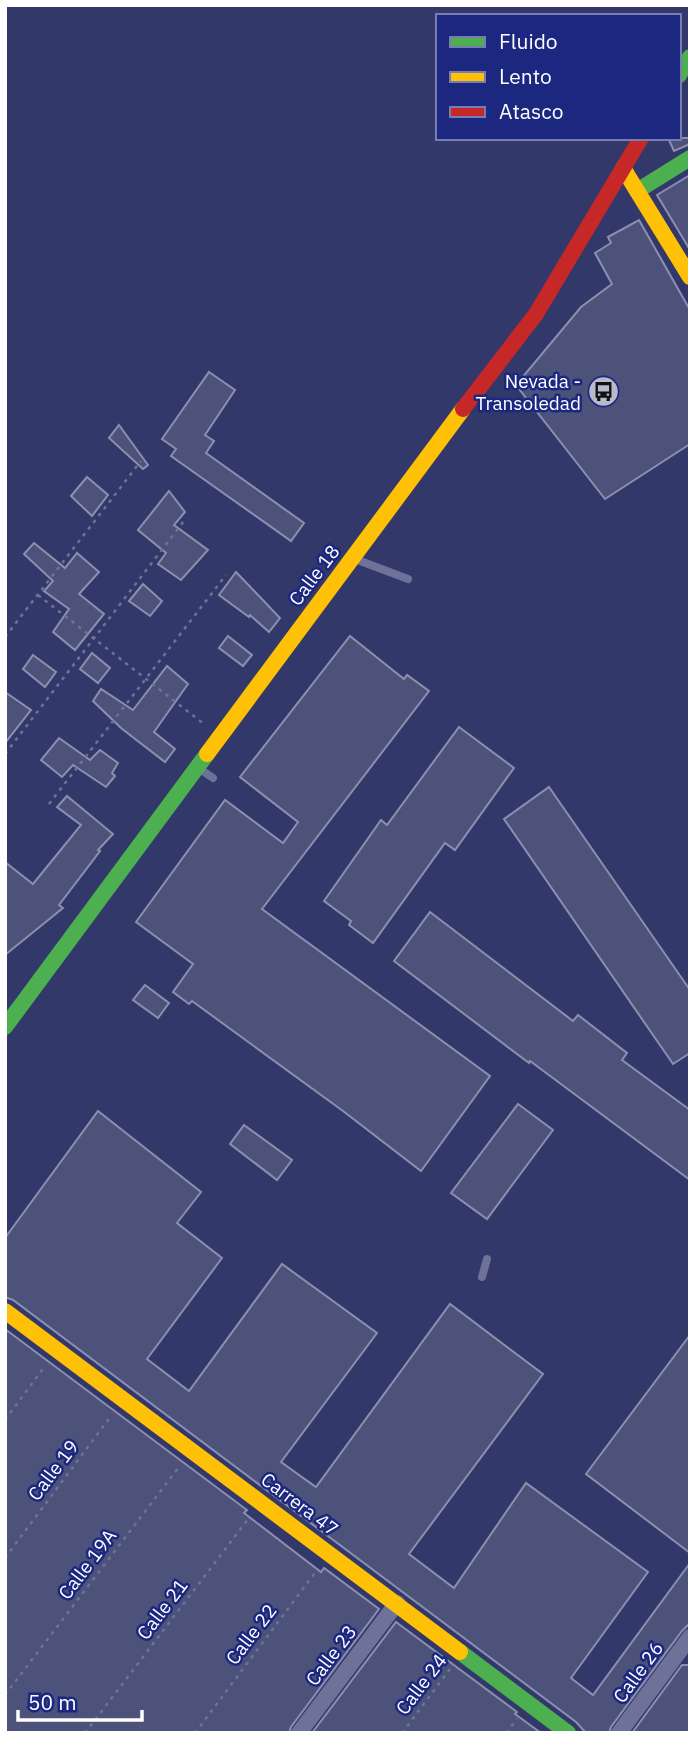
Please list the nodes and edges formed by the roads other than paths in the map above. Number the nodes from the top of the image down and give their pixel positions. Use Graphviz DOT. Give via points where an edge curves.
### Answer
graph roads {
  1 [pos="640,140"];
  2 [pos="690,158"];
  3 [pos="623,168"];
  4 [pos="637,191"];
  5 [pos="687,266"];
  6 [pos="353,558"];
  7 [pos="408,579"];
  8 [pos="197,767"];
  9 [pos="213,778"];
  10 [pos="5,1027"];
  11 [pos="487,1259"];
  12 [pos="482,1277"];
  13 [pos="5,1311"];
  14 [pos="397,1603"];
  15 [pos="690,1637"];
  16 [pos="299,1733"];
  17 [pos="568,1733"];
  18 [pos="619,1733"];
  1 -- 3 [label="main road, Calle 18"];
  2 -- 4 [label="main road"];
  3 -- 4 [label="main road"];
  3 -- 6 [label="main road, Calle 18" via="536,314"];
  4 -- 5 [label="main road"];
  6 -- 7 [label="lane"];
  6 -- 8 [label="main road, Calle 18"];
  8 -- 9 [label="lane"];
  8 -- 10 [label="main road, Calle 18"];
  11 -- 12 [label="lane"];
  13 -- 14 [label="main road, Carrera 47"];
  14 -- 16 [label="street, Calle 23"];
  14 -- 17 [label="main road, Carrera 47"];
  15 -- 18 [label="street, Calle 26"];
}
